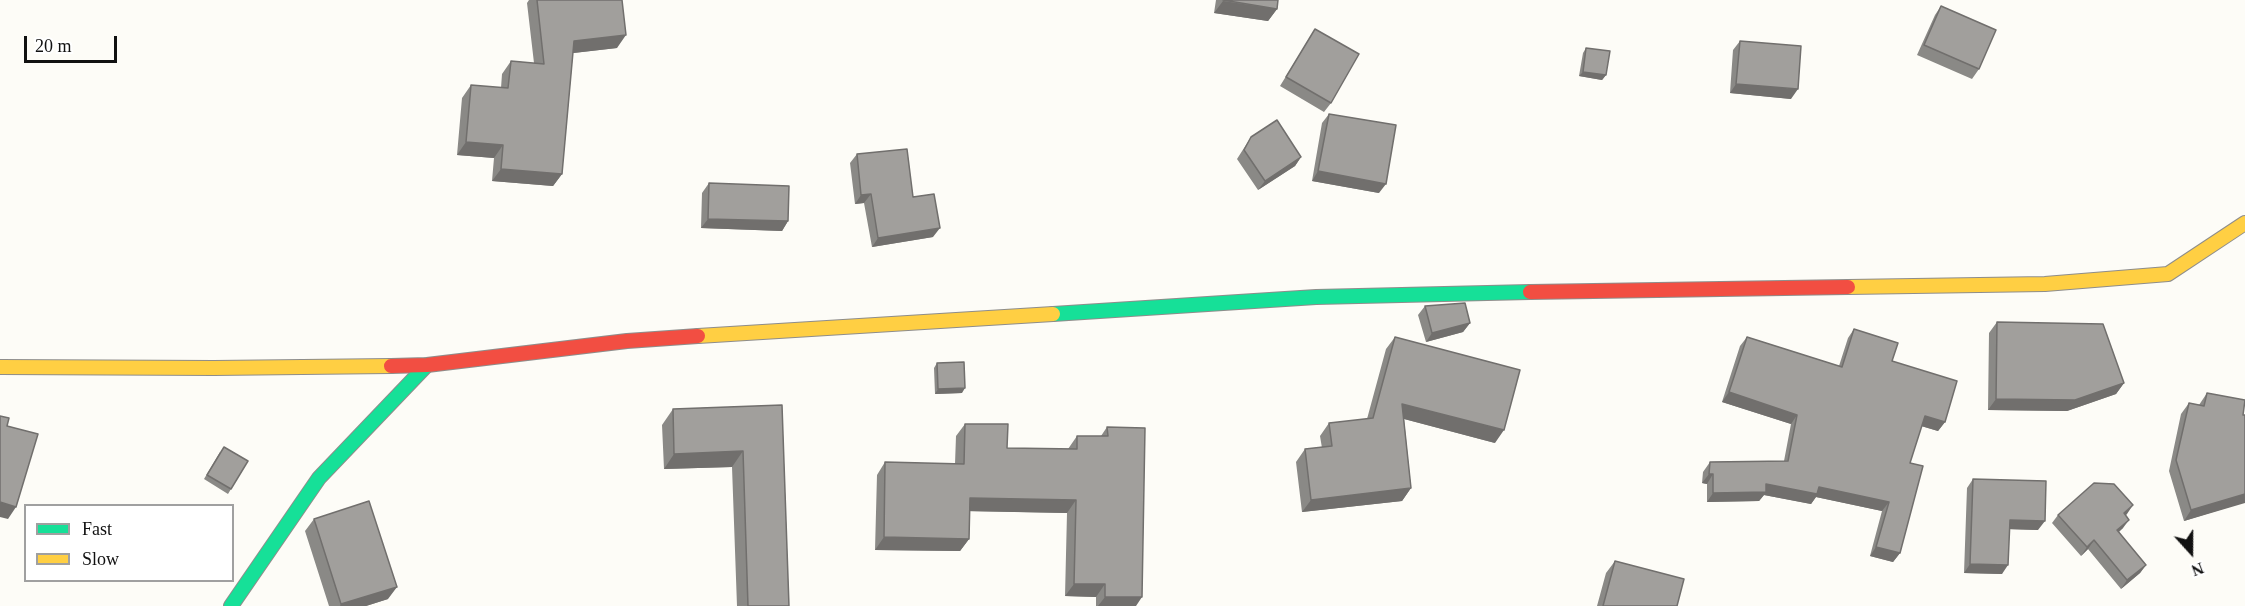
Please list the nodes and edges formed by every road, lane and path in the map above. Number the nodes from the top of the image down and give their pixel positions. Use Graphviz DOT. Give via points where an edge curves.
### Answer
graph roads {
  1 [pos="2245,223"];
  2 [pos="427,365"];
  3 [pos="0,367"];
  4 [pos="231,606"];
  1 -- 2 [label="street" via="2168,274 2045,284 1316,297 627,341"];
  2 -- 3 [label="street"];
  2 -- 4 [label="street" via="319,478"];
}
